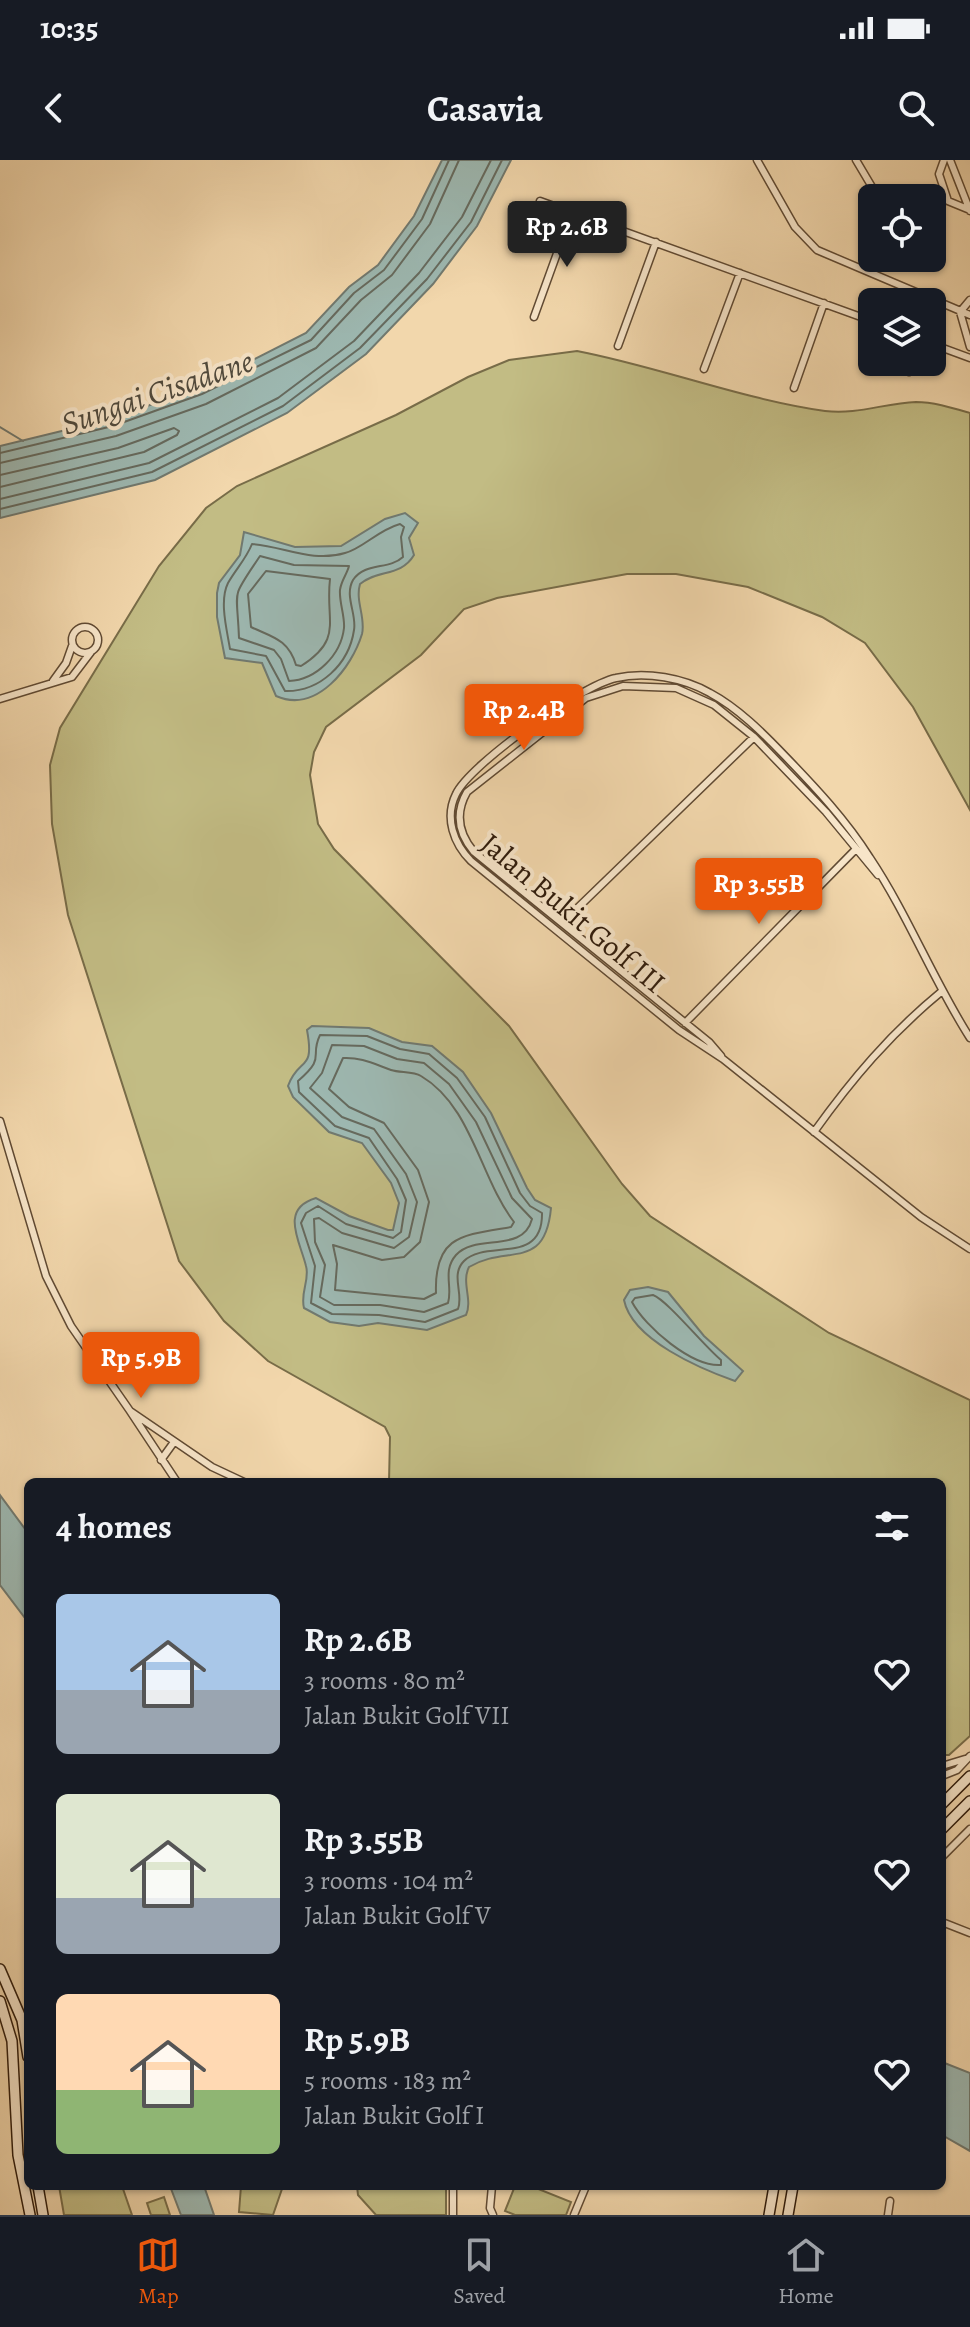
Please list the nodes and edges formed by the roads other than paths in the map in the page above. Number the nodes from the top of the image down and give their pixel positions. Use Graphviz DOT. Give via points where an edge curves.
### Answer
graph roads {
  1 [pos="757,160"];
  2 [pos="856,160"];
  3 [pos="947,160"];
  4 [pos="870,184"];
  5 [pos="540,201"];
  6 [pos="970,210"];
  7 [pos="572,212"];
  8 [pos="656,242"];
  9 [pos="740,273"];
  10 [pos="970,300"];
  11 [pos="824,303"];
  12 [pos="960,312"];
  13 [pos="970,315"];
  14 [pos="858,316"];
  15 [pos="534,317"];
  16 [pos="618,346"];
  17 [pos="970,347"];
  18 [pos="946,349"];
  19 [pos="970,358"];
  20 [pos="704,369"];
  21 [pos="794,388"];
  22 [pos="72,645"];
  23 [pos="91,652"];
  24 [pos="53,681"];
  25 [pos="0,699"];
  26 [pos="754,737"];
  27 [pos="855,850"];
  28 [pos="881,878"];
  29 [pos="562,923"];
  30 [pos="941,992"];
  31 [pos="685,1023"];
  32 [pos="970,1038"];
  33 [pos="723,1059"];
  34 [pos="0,1121"];
  35 [pos="814,1132"];
  36 [pos="970,1249"];
  37 [pos="130,1411"];
  38 [pos="174,1442"];
  39 [pos="161,1460"];
  40 [pos="174,1478"];
  41 [pos="237,1478"];
  42 [pos="968,1758"];
  43 [pos="946,1765"];
  44 [pos="946,1774"];
  45 [pos="970,1776"];
  46 [pos="946,1800"];
  47 [pos="970,1801"];
  48 [pos="946,1825"];
  49 [pos="970,1829"];
  50 [pos="946,1853"];
  51 [pos="946,1924"];
  52 [pos="970,1933"];
  53 [pos="0,1969"];
  54 [pos="0,2001"];
  55 [pos="24,2032"];
  56 [pos="24,2185"];
  57 [pos="25,2190"];
  58 [pos="39,2190"];
  59 [pos="453,2190"];
  60 [pos="492,2190"];
  61 [pos="584,2190"];
  62 [pos="773,2190"];
  63 [pos="792,2190"];
  64 [pos="890,2201"];
  65 [pos="30,2215"];
  66 [pos="43,2215"];
  67 [pos="453,2215"];
  68 [pos="493,2215"];
  69 [pos="574,2215"];
  70 [pos="769,2215"];
  71 [pos="788,2215"];
  72 [pos="888,2215"];
  1 -- 12 [label="street" via="795,227 817,250"];
  2 -- 4 [label="street"];
  3 -- 6 [label="street"];
  3 -- 6 [label="street" via="939,174 948,201"];
  5 -- 7 [label="street"];
  7 -- 8 [label="street"];
  7 -- 15 [label="street"];
  8 -- 9 [label="street"];
  8 -- 16 [label="street"];
  9 -- 11 [label="street"];
  9 -- 20 [label="street"];
  10 -- 12 [label="street"];
  11 -- 14 [label="street"];
  11 -- 21 [label="street"];
  12 -- 13 [label="street"];
  12 -- 17 [label="street"];
  18 -- 19 [label="street"];
  22 -- 23 [label="street"];
  22 -- 23 [label="street" via="77,629 90,628 98,638"];
  22 -- 24 [label="street"];
  23 -- 24 [label="street" via="72,677"];
  24 -- 25 [label="street"];
  26 -- 27 [label="street, Jalan Bukit Golf III"];
  26 -- 29 [label="street"];
  26 -- 29 [label="street, Jalan Bukit Golf III" via="688,692 623,686 574,705 473,785 460,811 468,845"];
  27 -- 28 [label="street, Jalan Bukit Golf III"];
  27 -- 31 [label="street"];
  28 -- 30 [label="street, Jalan Bukit Golf III"];
  28 -- 33 [label="street, Jalan Bukit Golf III" via="840,818 782,752 726,703 684,681 627,677 584,690 459,788 452,824 465,854 679,1030"];
  29 -- 31 [label="street, Jalan Bukit Golf III"];
  30 -- 32 [label="street, Jalan Bukit Golf III"];
  30 -- 35 [label="street" via="886,1039"];
  31 -- 33 [label="street, Jalan Bukit Golf III"];
  33 -- 35 [label="street, Jalan Bukit Golf III"];
  34 -- 37 [label="street" via="46,1276 71,1326"];
  35 -- 36 [label="street, Jalan Bukit Golf III"];
  37 -- 38 [label="street"];
  37 -- 39 [label="street"];
  38 -- 39 [label="street"];
  38 -- 41 [label="street"];
  39 -- 40 [label="street"];
  42 -- 43 [label="street"];
  42 -- 44 [label="street"];
  45 -- 46 [label="main road"];
  47 -- 48 [label="main road"];
  49 -- 50 [label="street"];
  51 -- 52 [label="street"];
  53 -- 55 [label="main road"];
  54 -- 56 [label="main road" via="12,2041"];
  57 -- 65 [label="main road"];
  58 -- 66 [label="main road"];
  59 -- 67 [label="street"];
  60 -- 68 [label="street"];
  61 -- 69 [label="street"];
  62 -- 70 [label="main road"];
  63 -- 71 [label="main road"];
  64 -- 72 [label="street"];
}
